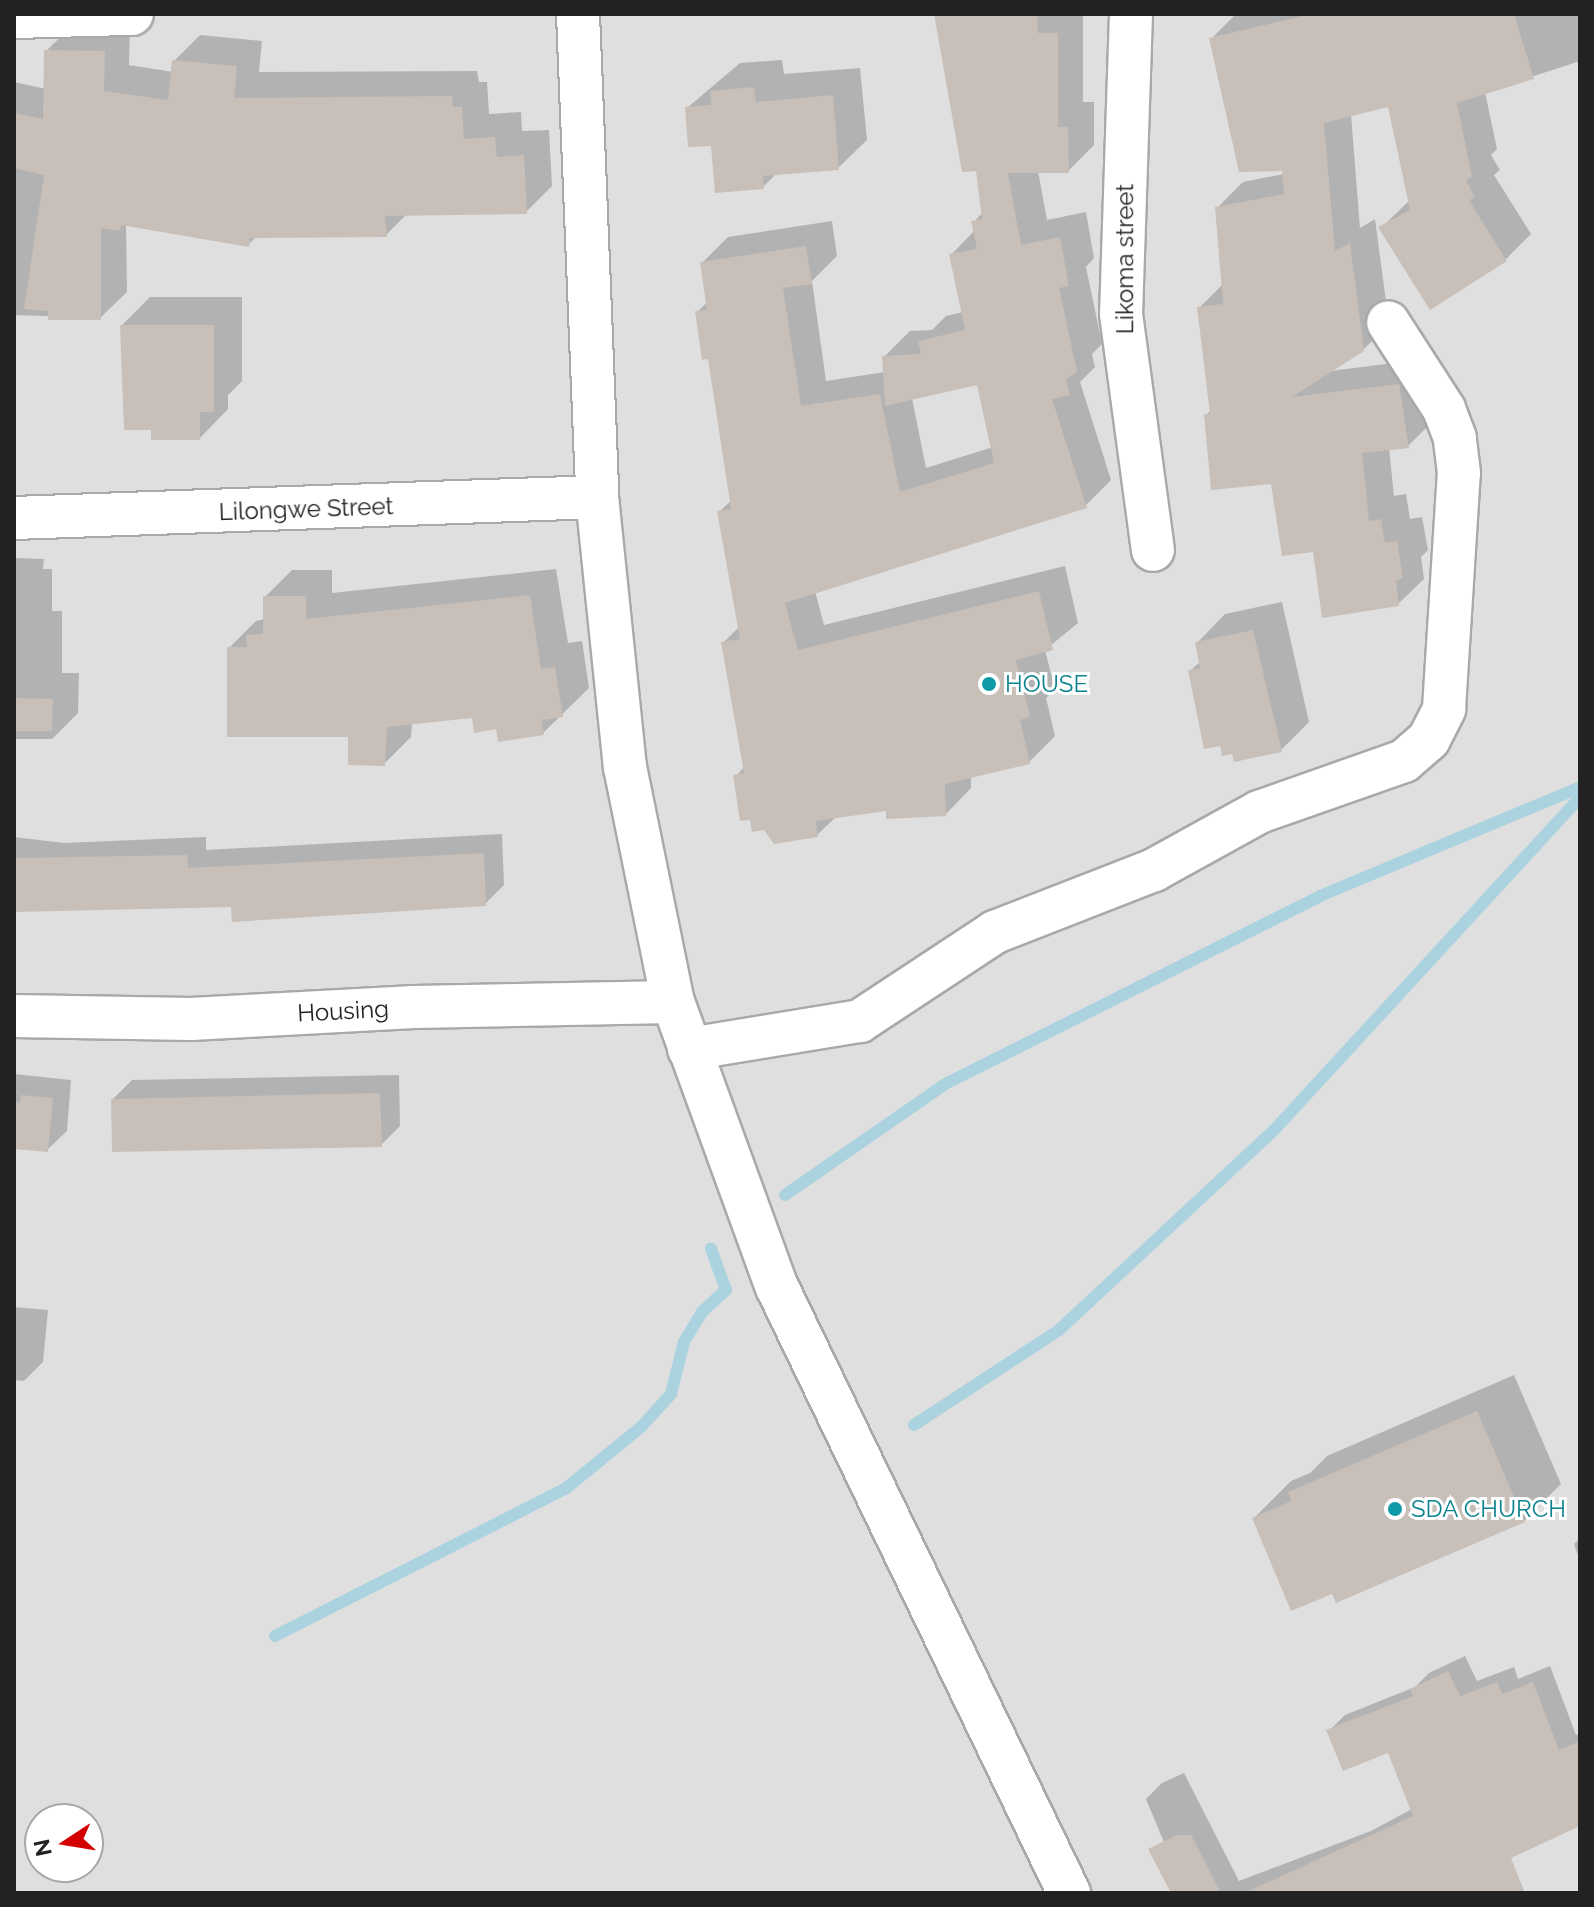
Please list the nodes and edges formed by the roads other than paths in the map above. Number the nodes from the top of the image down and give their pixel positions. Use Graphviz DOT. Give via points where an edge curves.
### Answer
graph roads {
  1 [pos="132,14"];
  2 [pos="578,14"];
  3 [pos="1131,14"];
  4 [pos="14,17"];
  5 [pos="1388,322"];
  6 [pos="597,497"];
  7 [pos="14,518"];
  8 [pos="1153,550"];
  9 [pos="673,1002"];
  10 [pos="14,1016"];
  11 [pos="689,1049"];
  12 [pos="1069,1893"];
  1 -- 4 [label="street"];
  2 -- 6 [label="street"];
  3 -- 8 [label="street, Likoma street" via="1121,314"];
  5 -- 11 [label="street" via="1444,409 1455,438 1459,473 1444,709 1429,739 1404,761 1259,812 1154,870 995,932 860,1021"];
  6 -- 7 [label="street, Lilongwe Street"];
  6 -- 9 [label="street" via="625,767"];
  9 -- 10 [label="street, Housing" via="414,1007 191,1019"];
  9 -- 11 [label="street"];
  11 -- 12 [label="street" via="777,1287"];
}
